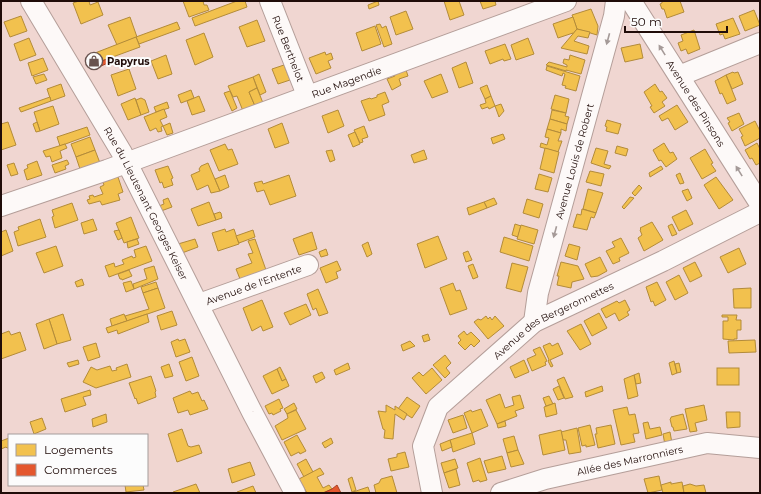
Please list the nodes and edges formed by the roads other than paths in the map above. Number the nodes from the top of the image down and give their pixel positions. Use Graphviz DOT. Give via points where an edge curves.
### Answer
graph roads {
  1 [pos="31,1"];
  2 [pos="270,1"];
  3 [pos="566,1"];
  4 [pos="616,1"];
  5 [pos="631,1"];
  6 [pos="760,43"];
  7 [pos="679,76"];
  8 [pos="307,95"];
  9 [pos="126,162"];
  10 [pos="760,204"];
  11 [pos="1,206"];
  12 [pos="760,212"];
  13 [pos="308,265"];
  14 [pos="199,304"];
  15 [pos="534,322"];
  16 [pos="760,448"];
  17 [pos="506,492"];
  18 [pos="295,493"];
  19 [pos="432,493"];
  1 -- 9 [label="street, Rue du Lieutenant Georges Keiser"];
  2 -- 8 [label="street, Rue Berthelot"];
  3 -- 8 [label="street, Rue Magendie"];
  4 -- 15 [label="street, Avenue Louis de Robert, one-way" via="538,293"];
  7 -- 5 [label="street, Avenue des Pinsons, one-way"];
  6 -- 7 [label="street"];
  10 -- 7 [label="street, Avenue des Pinsons, one-way"];
  8 -- 9 [label="street, Rue Magendie"];
  9 -- 11 [label="street, Rue Magendie"];
  9 -- 14 [label="street, Rue du Lieutenant Georges Keiser"];
  12 -- 15 [label="street, Avenue des Bergeronnettes"];
  13 -- 14 [label="street, Avenue de l'Entente"];
  14 -- 18 [label="street, Rue du Lieutenant Georges Keiser"];
  15 -- 19 [label="street, Avenue des Bergeronnettes" via="438,407 423,446"];
  16 -- 17 [label="street, Allée des Marronniers" via="707,443 545,479"];
}
